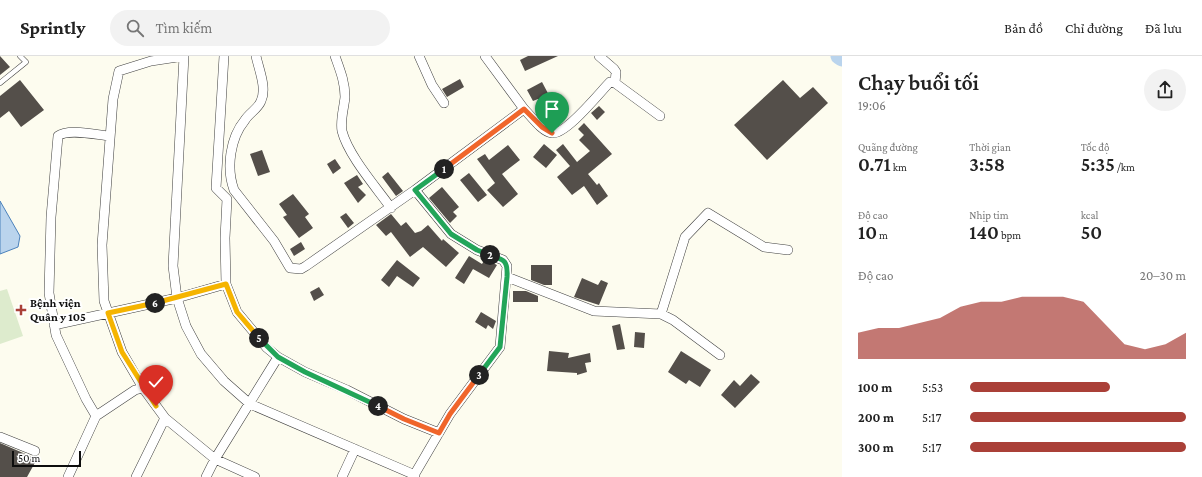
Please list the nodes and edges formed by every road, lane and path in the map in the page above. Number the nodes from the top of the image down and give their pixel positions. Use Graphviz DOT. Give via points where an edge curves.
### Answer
graph roads {
  1 [pos="20,56"];
  2 [pos="184,56"];
  3 [pos="224,56"];
  4 [pos="256,56"];
  5 [pos="335,56"];
  6 [pos="419,56"];
  7 [pos="485,56"];
  8 [pos="599,56"];
  9 [pos="0,83"];
  10 [pos="615,83"];
  11 [pos="444,104"];
  12 [pos="524,109"];
  13 [pos="660,116"];
  14 [pos="110,136"];
  15 [pos="415,190"];
  16 [pos="391,208"];
  17 [pos="788,250"];
  18 [pos="507,277"];
  19 [pos="226,284"];
  20 [pos="177,298"];
  21 [pos="108,313"];
  22 [pos="661,314"];
  23 [pos="54,325"];
  24 [pos="720,355"];
  25 [pos="278,357"];
  26 [pos="143,388"];
  27 [pos="250,404"];
  28 [pos="96,416"];
  29 [pos="165,418"];
  30 [pos="439,433"];
  31 [pos="0,437"];
  32 [pos="355,449"];
  33 [pos="35,451"];
  34 [pos="215,459"];
  35 [pos="414,476"];
  36 [pos="68,477"];
  37 [pos="136,477"];
  38 [pos="206,477"];
  39 [pos="255,477"];
  40 [pos="342,477"];
  1 -- 9 [label="lane" via="26,62"];
  2 -- 14 [label="street" via="151,61 119,71 113,99"];
  2 -- 20 [label="street" via="174,266"];
  3 -- 19 [label="street" via="216,188 227,199"];
  4 -- 16 [label="street" via="262,84 261,101 237,131 233,142 231,184 274,241 290,268 301,269"];
  5 -- 16 [label="street" via="345,87 342,129 346,142"];
  6 -- 11 [label="street"];
  7 -- 12 [label="street"];
  8 -- 10 [label="street" via="616,72"];
  10 -- 12 [label="street" via="610,82 580,115 558,133 547,131"];
  10 -- 13 [label="street"];
  12 -- 15 [label="street"];
  14 -- 21 [label="street" via="102,245 104,301"];
  14 -- 23 [label="street" via="69,132 58,136 51,217 49,293"];
  15 -- 16 [label="street"];
  15 -- 18 [label="street" via="451,234 477,250 503,260 508,266"];
  17 -- 22 [label="street" via="764,247 708,213 685,237"];
  18 -- 22 [label="street" via="594,311"];
  18 -- 30 [label="street" via="500,347 450,414"];
  19 -- 20 [label="street"];
  19 -- 25 [label="street" via="237,312 267,348"];
  20 -- 21 [label="street"];
  20 -- 27 [label="street" via="186,326 201,354 224,381"];
  21 -- 23 [label="street"];
  21 -- 26 [label="street" via="122,352"];
  22 -- 24 [label="street"];
  23 -- 28 [label="street" via="56,336"];
  25 -- 27 [label="street"];
  25 -- 30 [label="street" via="404,419"];
  26 -- 28 [label="street" via="135,390"];
  26 -- 29 [label="street"];
  27 -- 32 [label="street"];
  27 -- 34 [label="street"];
  28 -- 36 [label="street"];
  29 -- 34 [label="street"];
  29 -- 37 [label="street"];
  30 -- 35 [label="street"];
  31 -- 33 [label="street"];
  32 -- 35 [label="street"];
  32 -- 40 [label="street"];
  34 -- 38 [label="street"];
  34 -- 39 [label="street"];
}
